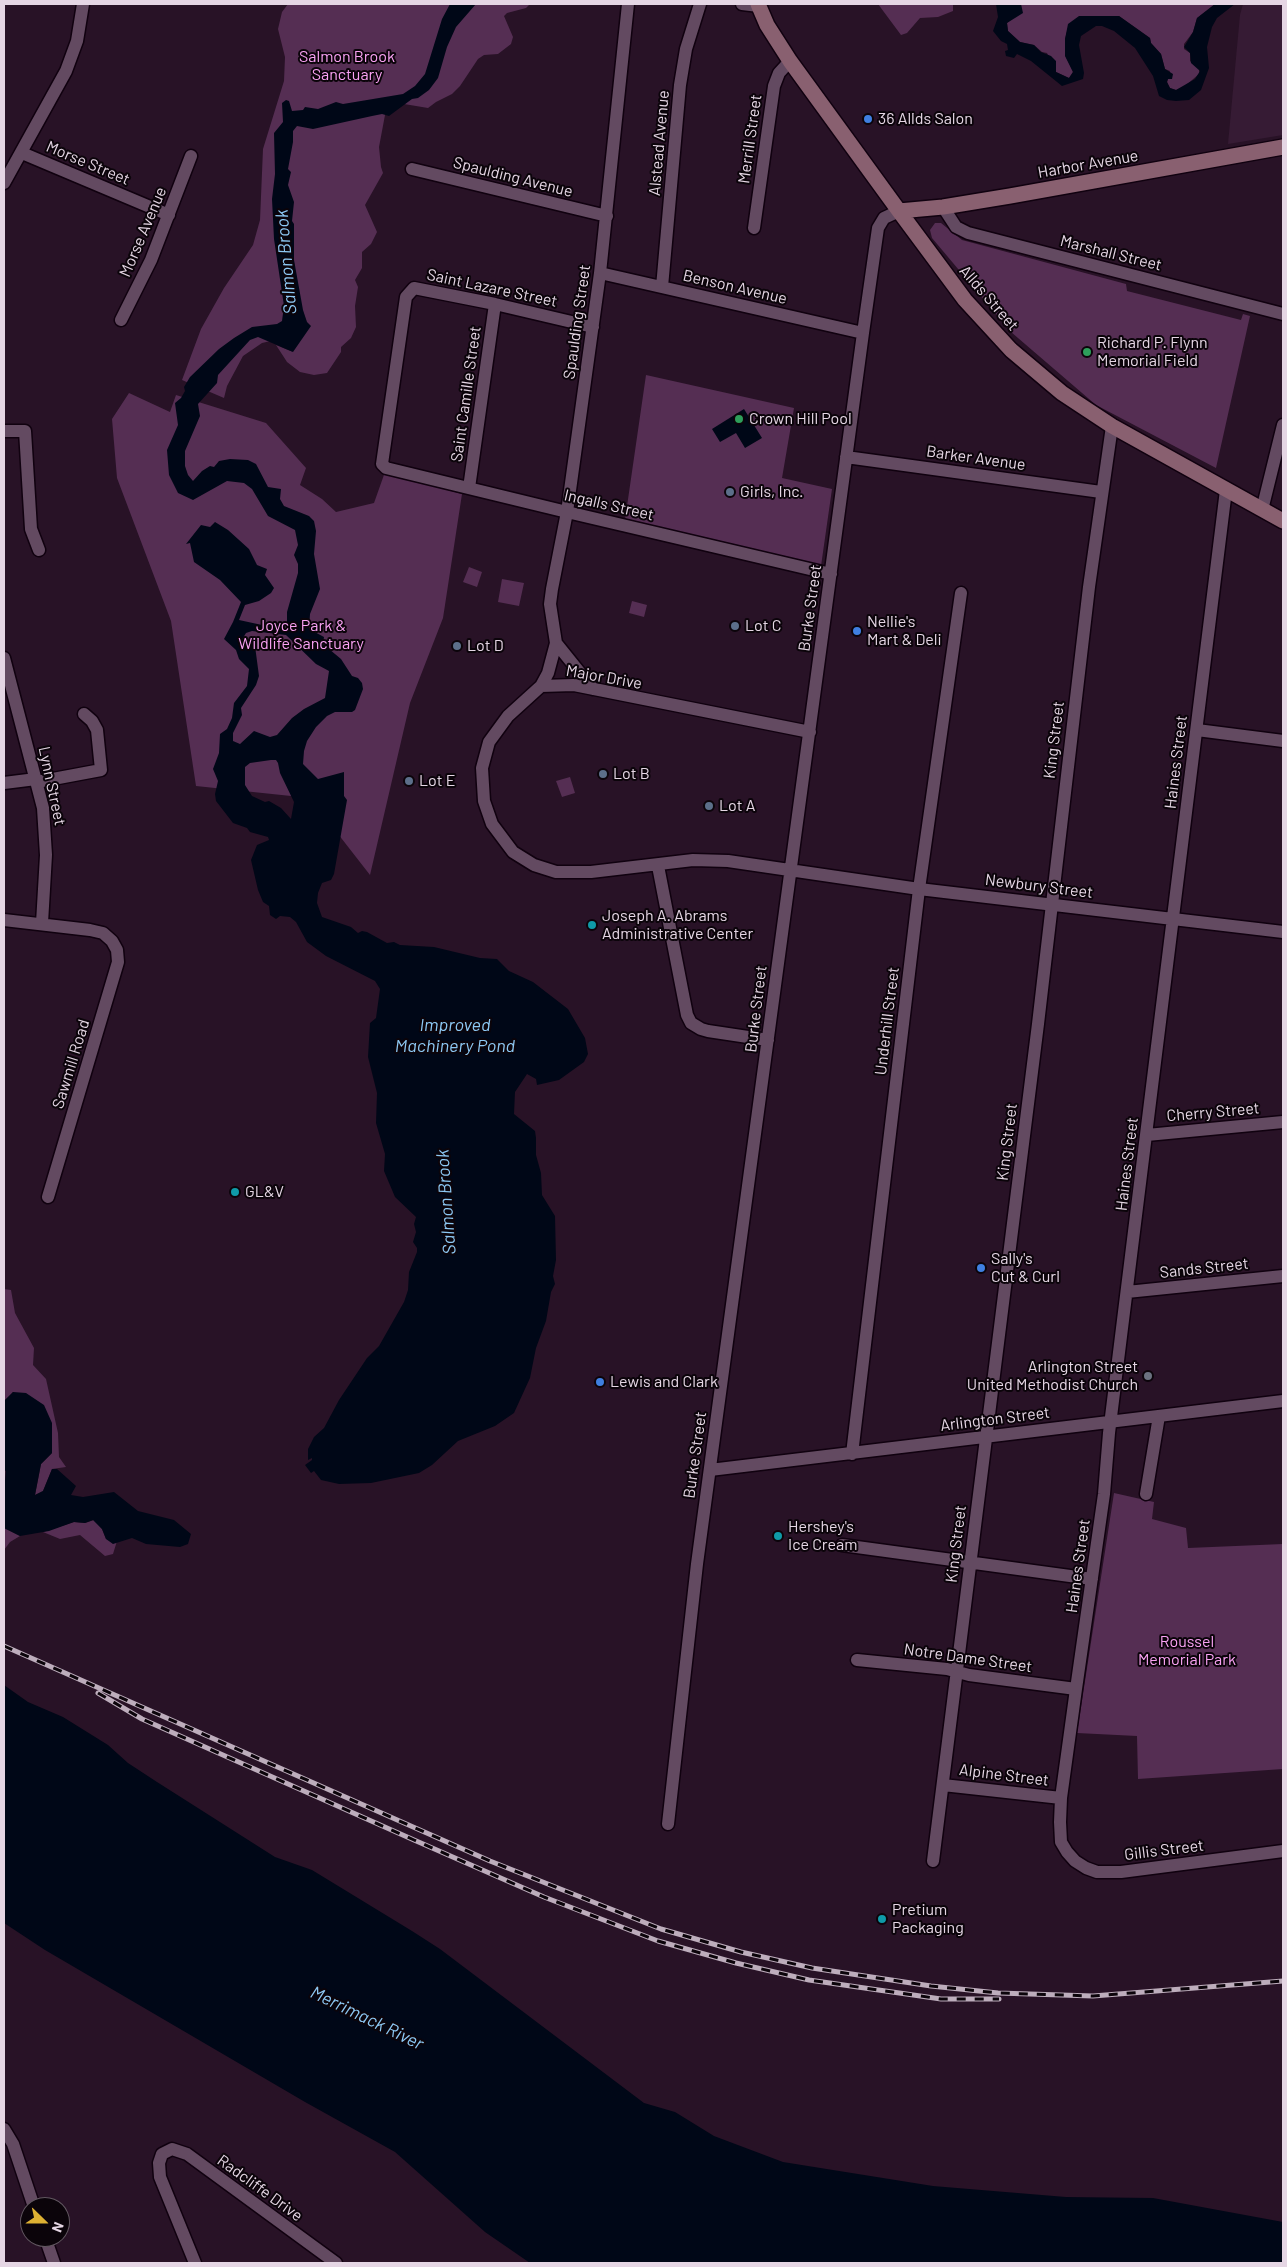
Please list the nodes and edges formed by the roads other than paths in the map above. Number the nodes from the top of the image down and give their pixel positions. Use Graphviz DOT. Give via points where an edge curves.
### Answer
graph roads {
  1 [pos="83,4"];
  2 [pos="628,4"];
  3 [pos="700,4"];
  4 [pos="742,4"];
  5 [pos="759,5"];
  6 [pos="790,61"];
  7 [pos="1283,147"];
  8 [pos="22,153"];
  9 [pos="191,156"];
  10 [pos="412,169"];
  11 [pos="4,183"];
  12 [pos="943,207"];
  13 [pos="899,211"];
  14 [pos="169,215"];
  15 [pos="607,216"];
  16 [pos="754,228"];
  17 [pos="600,273"];
  18 [pos="662,287"];
  19 [pos="495,304"];
  20 [pos="1283,314"];
  21 [pos="121,320"];
  22 [pos="593,327"];
  23 [pos="863,333"];
  24 [pos="1283,425"];
  25 [pos="1112,426"];
  26 [pos="4,431"];
  27 [pos="846,457"];
  28 [pos="382,464"];
  29 [pos="469,488"];
  30 [pos="1226,490"];
  31 [pos="1101,492"];
  32 [pos="1262,510"];
  33 [pos="567,512"];
  34 [pos="1283,521"];
  35 [pos="39,550"];
  36 [pos="831,574"];
  37 [pos="961,592"];
  38 [pos="556,643"];
  39 [pos="4,658"];
  40 [pos="541,686"];
  41 [pos="593,689"];
  42 [pos="84,714"];
  43 [pos="1197,730"];
  44 [pos="810,732"];
  45 [pos="1283,741"];
  46 [pos="37,781"];
  47 [pos="4,783"];
  48 [pos="658,866"];
  49 [pos="791,871"];
  50 [pos="919,889"];
  51 [pos="1051,903"];
  52 [pos="1173,919"];
  53 [pos="4,920"];
  54 [pos="42,924"];
  55 [pos="1283,932"];
  56 [pos="768,1040"];
  57 [pos="1283,1122"];
  58 [pos="1147,1135"];
  59 [pos="48,1197"];
  60 [pos="1283,1276"];
  61 [pos="1127,1292"];
  62 [pos="1283,1401"];
  63 [pos="1159,1416"];
  64 [pos="1111,1421"];
  65 [pos="985,1437"];
  66 [pos="852,1454"];
  67 [pos="710,1470"];
  68 [pos="1146,1494"];
  69 [pos="842,1545"];
  70 [pos="970,1564"];
  71 [pos="1092,1579"];
  72 [pos="857,1660"];
  73 [pos="957,1672"];
  74 [pos="1076,1689"];
  75 [pos="943,1785"];
  76 [pos="1061,1798"];
  77 [pos="668,1824"];
  78 [pos="1061,1842"];
  79 [pos="1283,1851"];
  80 [pos="933,1861"];
  81 [pos="4,2129"];
  82 [pos="31,2197"];
  83 [pos="48,2247"];
  84 [pos="54,2263"];
  85 [pos="195,2263"];
  86 [pos="336,2263"];
  1 -- 8 [label="street" via="73,56"];
  2 -- 15 [label="street, Spaulding Street"];
  3 -- 18 [label="street, Alstead Avenue" via="686,49 680,85"];
  4 -- 5 [label="street"];
  5 -- 6 [label="street, Allds Street" via="767,25"];
  6 -- 13 [label="street, Allds Street"];
  6 -- 16 [label="street, Merrill Street" via="779,73 774,86"];
  7 -- 12 [label="street, Harbor Avenue"];
  8 -- 11 [label="street"];
  8 -- 14 [label="street, Morse Street"];
  9 -- 14 [label="street, Morse Avenue"];
  10 -- 15 [label="street, Spaulding Avenue"];
  12 -- 13 [label="street, Harbor Avenue"];
  12 -- 20 [label="street, Marshall Street" via="956,227 968,233"];
  13 -- 23 [label="street, Burke Street" via="884,218 878,228"];
  13 -- 25 [label="street, Allds Street" via="954,286 995,334 1043,378"];
  14 -- 21 [label="street, Morse Avenue"];
  15 -- 17 [label="street, Spaulding Street"];
  17 -- 18 [label="street, Benson Avenue"];
  17 -- 22 [label="street, Spaulding Street"];
  18 -- 23 [label="street, Benson Avenue"];
  19 -- 22 [label="street, Saint Lazare Street"];
  19 -- 28 [label="street, Saint Lazare Street" via="414,288 406,297"];
  19 -- 29 [label="street, Saint Camille Street"];
  22 -- 33 [label="street, Spaulding Street"];
  23 -- 27 [label="street, Burke Street"];
  24 -- 32 [label="street"];
  25 -- 30 [label="street, Allds Street"];
  25 -- 31 [label="street, King Street"];
  26 -- 35 [label="street" via="25,431 31,529"];
  27 -- 31 [label="street, Barker Avenue"];
  27 -- 36 [label="street, Burke Street"];
  28 -- 29 [label="street, Ingalls Street" via="386,468"];
  29 -- 33 [label="street, Ingalls Street"];
  30 -- 32 [label="street, Allds Street"];
  30 -- 43 [label="street, Haines Street"];
  31 -- 51 [label="street, King Street"];
  32 -- 34 [label="street, Allds Street"];
  33 -- 36 [label="street, Ingalls Street"];
  33 -- 38 [label="street, Spaulding Street" via="551,596"];
  36 -- 44 [label="street, Burke Street"];
  37 -- 50 [label="street, Underhill Street"];
  38 -- 40 [label="street, Spaulding Street"];
  38 -- 41 [label="street"];
  39 -- 46 [label="street, Lynn Street"];
  40 -- 41 [label="street, Major Drive" via="563,684"];
  40 -- 48 [label="street, Major Drive" via="506,718 484,754 483,792 498,834 523,859 556,872"];
  41 -- 44 [label="street, Major Drive"];
  42 -- 46 [label="street" via="97,730 101,770"];
  43 -- 45 [label="street"];
  43 -- 52 [label="street, Haines Street"];
  44 -- 49 [label="street, Burke Street"];
  46 -- 47 [label="street"];
  46 -- 54 [label="street, Lynn Street" via="46,831"];
  48 -- 49 [label="street, Major Drive" via="693,860 722,860"];
  48 -- 56 [label="street" via="691,1023 701,1030"];
  49 -- 50 [label="street, Newbury Street"];
  49 -- 56 [label="street, Burke Street"];
  50 -- 51 [label="street, Newbury Street"];
  50 -- 66 [label="street, Underhill Street"];
  51 -- 52 [label="street, Newbury Street"];
  51 -- 65 [label="street, King Street"];
  52 -- 55 [label="street, Newbury Street"];
  52 -- 58 [label="street, Haines Street"];
  53 -- 54 [label="street"];
  54 -- 59 [label="street, Sawmill Road" via="103,933 117,950 118,962"];
  56 -- 67 [label="street, Burke Street"];
  57 -- 58 [label="street, Cherry Street"];
  58 -- 61 [label="street, Haines Street"];
  60 -- 61 [label="street, Sands Street"];
  61 -- 64 [label="street, Haines Street"];
  62 -- 63 [label="street, Arlington Street"];
  63 -- 64 [label="street, Arlington Street"];
  63 -- 68 [label="street"];
  64 -- 65 [label="street, Arlington Street"];
  64 -- 71 [label="street, Haines Street"];
  65 -- 66 [label="street, Arlington Street"];
  65 -- 70 [label="street, King Street"];
  66 -- 67 [label="street, Arlington Street"];
  67 -- 77 [label="street, Burke Street"];
  69 -- 70 [label="street"];
  70 -- 71 [label="street"];
  70 -- 73 [label="street, King Street"];
  71 -- 74 [label="street, Haines Street"];
  72 -- 73 [label="street, Notre Dame Street"];
  73 -- 74 [label="street, Notre Dame Street"];
  73 -- 75 [label="street, King Street"];
  74 -- 76 [label="street, Haines Street"];
  75 -- 76 [label="street, Alpine Street"];
  75 -- 80 [label="street, King Street"];
  76 -- 78 [label="street, Haines Street"];
  78 -- 79 [label="street, Gillis Street" via="1075,1861 1086,1868 1109,1873"];
  81 -- 82 [label="street" via="13,2144"];
  83 -- 84 [label="street"];
  85 -- 86 [label="street, Radcliffe Drive" via="160,2177 162,2154 172,2150 187,2154"];
}
